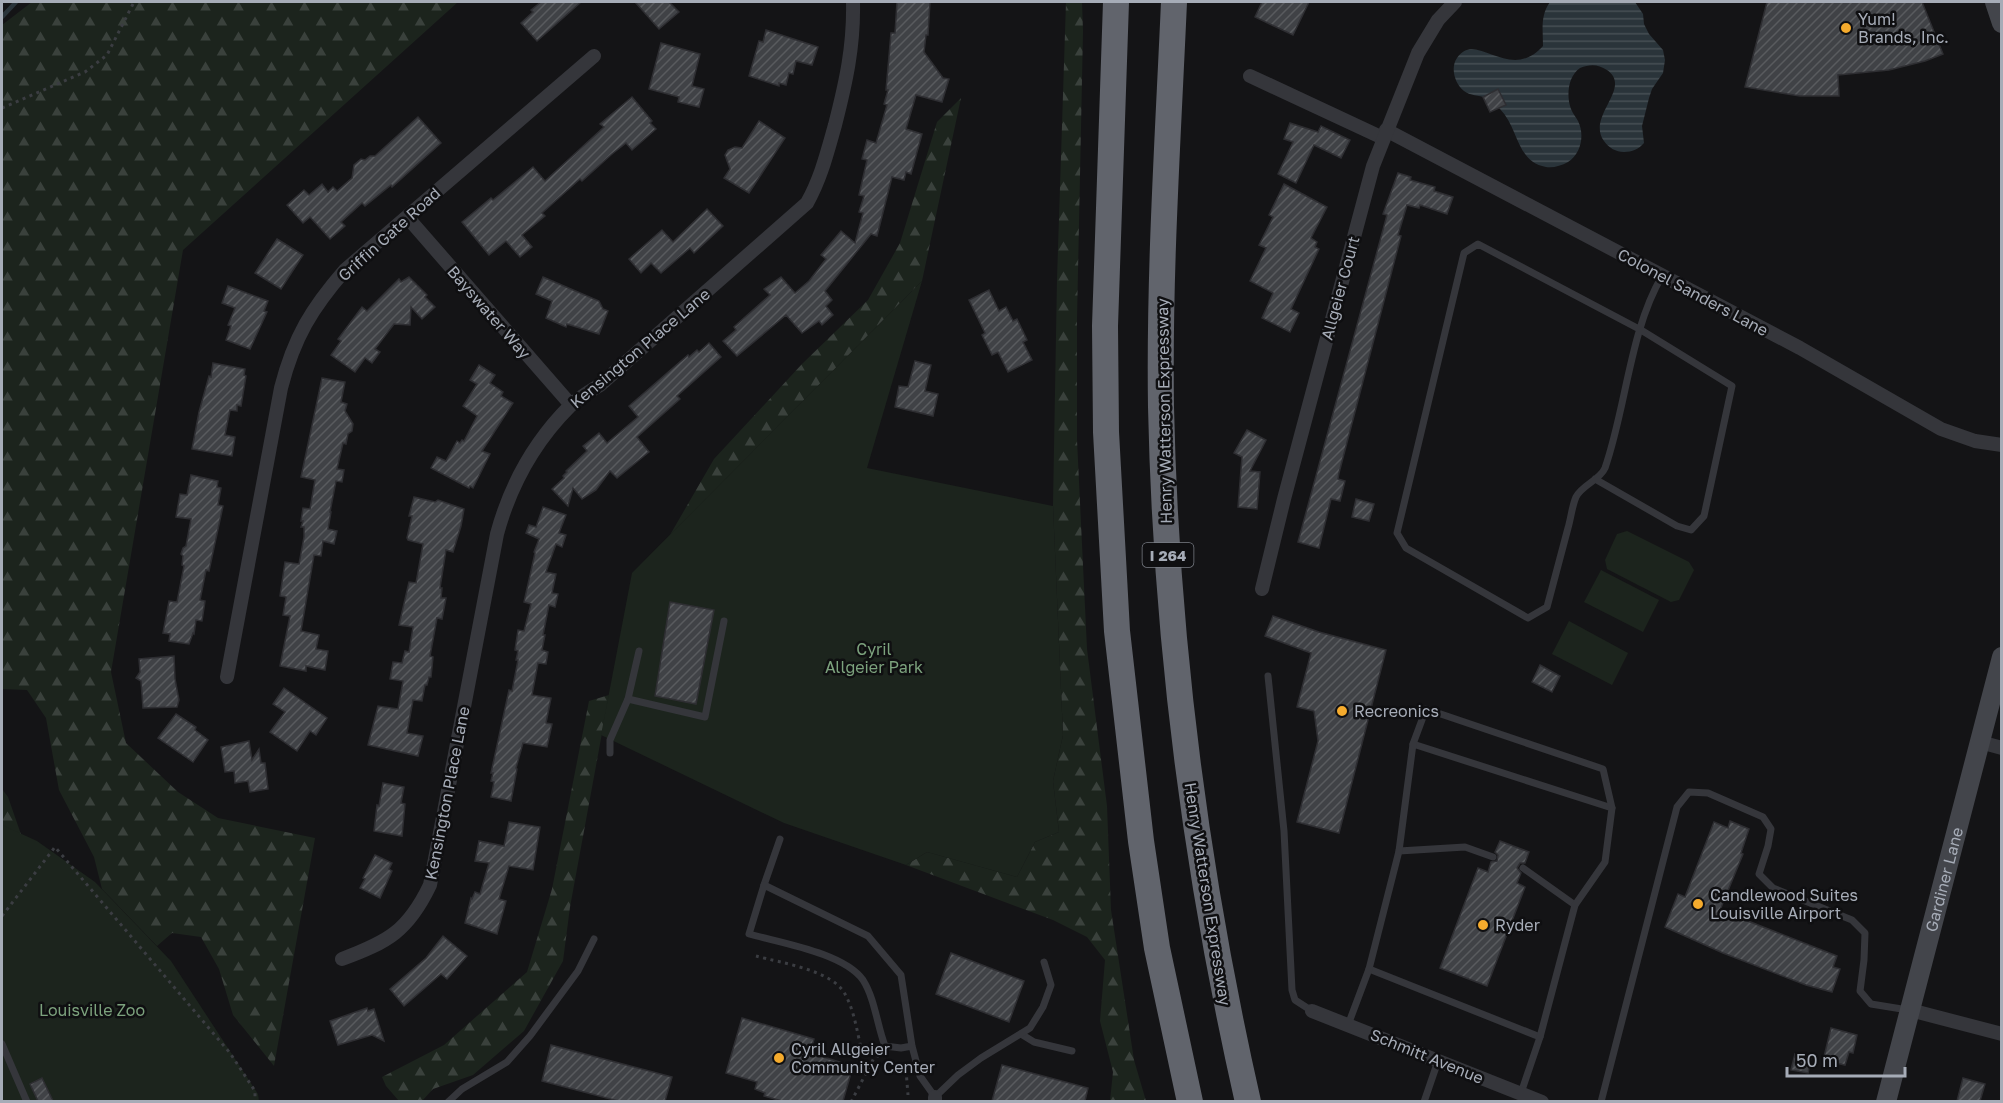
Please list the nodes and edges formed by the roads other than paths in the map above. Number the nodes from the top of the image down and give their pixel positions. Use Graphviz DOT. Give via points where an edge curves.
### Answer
graph roads {
  1 [pos="853,2"];
  2 [pos="1116,2"];
  3 [pos="1174,2"];
  4 [pos="1455,2"];
  5 [pos="1995,2"];
  6 [pos="2001,23"];
  7 [pos="594,56"];
  8 [pos="1250,76"];
  9 [pos="1385,134"];
  10 [pos="408,218"];
  11 [pos="1662,276"];
  12 [pos="1641,330"];
  13 [pos="571,405"];
  14 [pos="2001,445"];
  15 [pos="1595,479"];
  16 [pos="1262,589"];
  17 [pos="724,621"];
  18 [pos="639,651"];
  19 [pos="2001,657"];
  20 [pos="1268,676"];
  21 [pos="226,677"];
  22 [pos="628,699"];
  23 [pos="1980,742"];
  24 [pos="1413,744"];
  25 [pos="2001,748"];
  26 [pos="610,753"];
  27 [pos="1612,808"];
  28 [pos="780,839"];
  29 [pos="1399,851"];
  30 [pos="1493,857"];
  31 [pos="1523,868"];
  32 [pos="764,885"];
  33 [pos="1575,904"];
  34 [pos="594,939"];
  35 [pos="342,959"];
  36 [pos="1044,962"];
  37 [pos="1369,969"];
  38 [pos="1910,1010"];
  39 [pos="1312,1011"];
  40 [pos="1348,1025"];
  41 [pos="1022,1034"];
  42 [pos="2001,1034"];
  43 [pos="1540,1036"];
  44 [pos="2,1044"];
  45 [pos="912,1046"];
  46 [pos="1072,1051"];
  47 [pos="1438,1060"];
  48 [pos="1521,1093"];
  49 [pos="935,1099"];
  50 [pos="27,1101"];
  51 [pos="448,1101"];
  52 [pos="1190,1101"];
  53 [pos="1248,1101"];
  54 [pos="1424,1101"];
  55 [pos="1542,1101"];
  56 [pos="1601,1101"];
  57 [pos="1886,1101"];
  1 -- 13 [label="street, Kensington Place Lane" via="848,74 824,165 807,203 600,385"];
  2 -- 52 [label="highway" via="1104,326 1117,631 1157,948"];
  3 -- 53 [label="highway, Henry Watterson Expressway / I 264" via="1161,313 1163,473 1171,596 1179,706 1196,835 1225,1000"];
  4 -- 9 [label="street, Allgeier Court" via="1426,37"];
  5 -- 6 [label="street"];
  7 -- 10 [label="street, Griffin Gate Road"];
  8 -- 9 [label="street, Colonel Sanders Lane"];
  9 -- 11 [label="street, Colonel Sanders Lane"];
  9 -- 16 [label="street, Allgeier Court" via="1370,177"];
  10 -- 13 [label="street, Bayswater Way"];
  10 -- 21 [label="street, Griffin Gate Road" via="345,270 324,294 296,341 281,388"];
  11 -- 12 [label="lane" via="1649,301"];
  11 -- 14 [label="street, Colonel Sanders Lane" via="1800,348 1941,429"];
  12 -- 15 [label="lane" via="1604,471"];
  12 -- 15 [label="lane" via="1732,386 1704,516 1691,530 1677,526"];
  12 -- 15 [label="lane" via="1478,244 1464,253 1397,533 1406,548 1528,618 1547,607 1576,495"];
  13 -- 35 [label="street, Kensington Place Lane" via="525,464 503,510 429,885 407,923 364,951"];
  17 -- 22 [label="lane" via="705,717"];
  18 -- 22 [label="lane"];
  19 -- 23 [label="street, Gardiner Lane"];
  20 -- 39 [label="lane" via="1284,831 1292,990 1294,1000"];
  22 -- 26 [label="lane" via="610,740"];
  23 -- 25 [label="street"];
  23 -- 38 [label="street, Gardiner Lane"];
  24 -- 27 [label="lane"];
  24 -- 27 [label="lane" via="1426,709 1603,769"];
  24 -- 29 [label="lane"];
  27 -- 33 [label="lane" via="1605,862"];
  28 -- 32 [label="lane"];
  29 -- 30 [label="lane" via="1465,847"];
  29 -- 37 [label="lane"];
  31 -- 33 [label="lane"];
  32 -- 45 [label="lane" via="868,936 901,975"];
  32 -- 45 [label="lane" via="749,934 846,964 863,981 885,1046"];
  33 -- 43 [label="lane"];
  34 -- 51 [label="lane" via="578,970 507,1062"];
  36 -- 41 [label="lane" via="1052,985 1043,1007"];
  37 -- 40 [label="lane"];
  37 -- 43 [label="lane"];
  38 -- 42 [label="street"];
  38 -- 56 [label="lane" via="1871,1004 1860,991 1865,933 1852,920 1773,888 1759,874 1771,829 1763,817 1708,793 1689,792 1677,807"];
  38 -- 57 [label="street, Gardiner Lane"];
  39 -- 40 [label="street, Schmitt Avenue"];
  40 -- 47 [label="street, Schmitt Avenue"];
  41 -- 46 [label="lane" via="1034,1042"];
  41 -- 49 [label="lane" via="958,1075"];
  43 -- 48 [label="lane"];
  44 -- 50 [label="lane"];
  45 -- 49 [label="lane" via="920,1076"];
  47 -- 48 [label="street, Schmitt Avenue"];
  47 -- 54 [label="lane"];
  48 -- 55 [label="street, Schmitt Avenue"];
}
